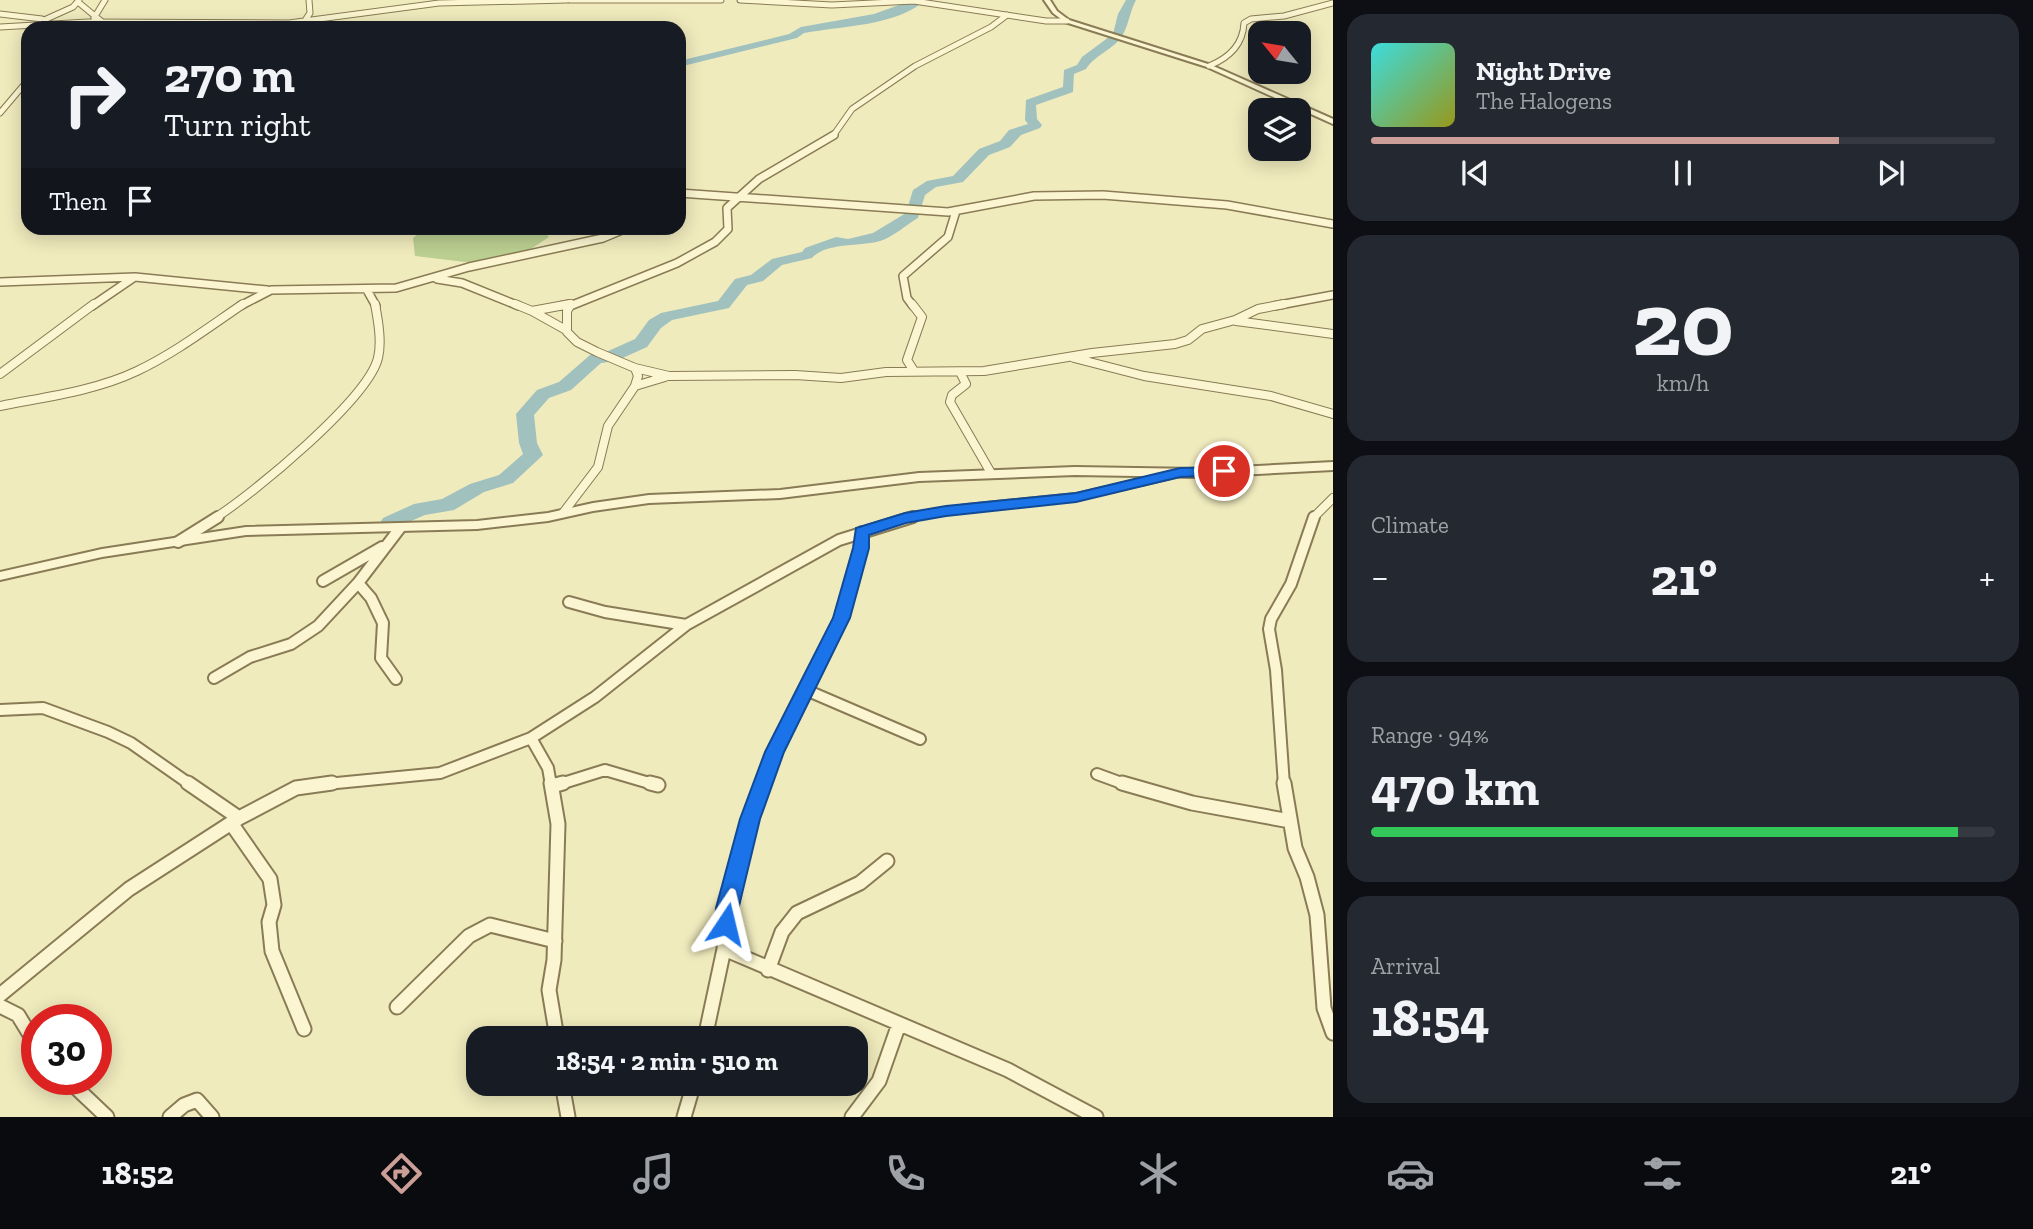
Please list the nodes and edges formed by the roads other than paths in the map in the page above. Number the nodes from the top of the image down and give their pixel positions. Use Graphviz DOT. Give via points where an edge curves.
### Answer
graph roads {
  1 [pos="105,0"];
  2 [pos="309,0"];
  3 [pos="568,0"];
  4 [pos="721,0"];
  5 [pos="740,0"];
  6 [pos="1047,0"];
  7 [pos="79,1"];
  8 [pos="1333,3"];
  9 [pos="0,14"];
  10 [pos="1007,15"];
  11 [pos="94,18"];
  12 [pos="46,19"];
  13 [pos="40,21"];
  14 [pos="101,21"];
  15 [pos="305,21"];
  16 [pos="311,21"];
  17 [pos="1067,21"];
  18 [pos="21,25"];
  19 [pos="0,27"];
  20 [pos="1209,66"];
  21 [pos="21,88"];
  22 [pos="0,113"];
  23 [pos="1333,122"];
  24 [pos="686,193"];
  25 [pos="738,195"];
  26 [pos="956,211"];
  27 [pos="1333,224"];
  28 [pos="610,235"];
  29 [pos="135,277"];
  30 [pos="434,278"];
  31 [pos="0,282"];
  32 [pos="271,290"];
  33 [pos="367,290"];
  34 [pos="1333,295"];
  35 [pos="571,304"];
  36 [pos="532,311"];
  37 [pos="1235,320"];
  38 [pos="566,330"];
  39 [pos="1333,334"];
  40 [pos="1073,358"];
  41 [pos="635,368"];
  42 [pos="914,371"];
  43 [pos="960,372"];
  44 [pos="0,374"];
  45 [pos="669,376"];
  46 [pos="635,386"];
  47 [pos="0,406"];
  48 [pos="1333,414"];
  49 [pos="1333,466"];
  50 [pos="991,473"];
  51 [pos="1180,473"];
  52 [pos="1333,498"];
  53 [pos="563,513"];
  54 [pos="400,528"];
  55 [pos="862,532"];
  56 [pos="178,542"];
  57 [pos="385,545"];
  58 [pos="0,576"];
  59 [pos="323,581"];
  60 [pos="358,583"];
  61 [pos="569,601"];
  62 [pos="686,625"];
  63 [pos="214,678"];
  64 [pos="396,679"];
  65 [pos="806,690"];
  66 [pos="0,710"];
  67 [pos="531,738"];
  68 [pos="920,739"];
  69 [pos="1097,774"];
  70 [pos="658,785"];
  71 [pos="552,786"];
  72 [pos="235,820"];
  73 [pos="1290,821"];
  74 [pos="887,861"];
  75 [pos="555,941"];
  76 [pos="724,949"];
  77 [pos="768,970"];
  78 [pos="0,995"];
  79 [pos="0,1006"];
  80 [pos="397,1007"];
  81 [pos="21,1020"];
  82 [pos="899,1024"];
  83 [pos="554,1026"];
  84 [pos="708,1026"];
  85 [pos="304,1029"];
  86 [pos="1333,1033"];
  87 [pos="84,1095"];
  88 [pos="563,1096"];
  89 [pos="690,1096"];
  90 [pos="564,1116"];
  91 [pos="107,1117"];
  92 [pos="170,1117"];
  93 [pos="212,1117"];
  94 [pos="684,1117"];
  95 [pos="852,1117"];
  96 [pos="1096,1117"];
  1 -- 11 [label="street"];
  2 -- 15 [label="street" via="310,13"];
  3 -- 4 [label="street"];
  3 -- 16 [label="street" via="439,3"];
  5 -- 10 [label="street" via="832,5 914,1"];
  6 -- 17 [label="street"];
  7 -- 11 [label="street"];
  7 -- 12 [label="street"];
  8 -- 20 [label="street" via="1251,19 1244,23 1235,50 1224,61"];
  9 -- 12 [label="street"];
  10 -- 17 [label="street"];
  10 -- 25 [label="street" via="915,66 852,109 832,138 769,172"];
  11 -- 14 [label="street"];
  12 -- 13 [label="street"];
  17 -- 20 [label="street"];
  18 -- 19 [label="street"];
  20 -- 23 [label="street"];
  21 -- 22 [label="street"];
  24 -- 25 [label="street"];
  25 -- 26 [label="street"];
  25 -- 35 [label="street" via="727,208 728,229 719,238 668,266"];
  26 -- 27 [label="street" via="1034,196 1103,195 1227,205"];
  26 -- 42 [label="street" via="948,237 903,276 907,298 922,317 908,349 907,360"];
  28 -- 30 [label="street"];
  29 -- 31 [label="street"];
  29 -- 32 [label="street"];
  29 -- 44 [label="street"];
  30 -- 33 [label="street"];
  30 -- 36 [label="street" via="462,283"];
  32 -- 33 [label="street"];
  32 -- 47 [label="street" via="135,372 79,390"];
  33 -- 56 [label="street" via="376,306 379,335 378,358 365,384 263,484"];
  34 -- 37 [label="street" via="1258,309"];
  35 -- 36 [label="street"];
  35 -- 38 [label="street"];
  36 -- 38 [label="street"];
  37 -- 39 [label="street"];
  37 -- 40 [label="street" via="1202,329 1182,342"];
  38 -- 41 [label="street" via="587,348"];
  40 -- 43 [label="street"];
  40 -- 48 [label="street" via="1144,376 1271,397"];
  41 -- 45 [label="street"];
  41 -- 46 [label="street"];
  42 -- 43 [label="street"];
  42 -- 45 [label="street" via="841,378"];
  43 -- 50 [label="street" via="966,384 950,402"];
  45 -- 46 [label="street"];
  46 -- 53 [label="street" via="608,426 598,467"];
  49 -- 51 [label="street"];
  50 -- 51 [label="street"];
  50 -- 53 [label="street" via="780,494 649,499"];
  51 -- 55 [label="street" via="1076,497 905,518"];
  52 -- 73 [label="street" via="1312,519 1292,584 1269,629"];
  53 -- 54 [label="street" via="503,523"];
  54 -- 56 [label="street" via="277,529"];
  54 -- 57 [label="street"];
  55 -- 62 [label="street" via="802,558"];
  55 -- 65 [label="street" via="842,618"];
  56 -- 58 [label="street"];
  57 -- 59 [label="street"];
  57 -- 60 [label="street"];
  60 -- 63 [label="street" via="318,626 291,644 250,657"];
  60 -- 64 [label="street" via="383,623 381,657"];
  61 -- 62 [label="street" via="605,612"];
  62 -- 67 [label="street" via="595,697"];
  65 -- 68 [label="street"];
  65 -- 76 [label="street" via="775,752 750,819 727,908"];
  66 -- 72 [label="street" via="43,708 108,732 151,756"];
  67 -- 71 [label="street" via="548,768"];
  67 -- 72 [label="street" via="440,774 296,788"];
  69 -- 73 [label="street" via="1213,810"];
  70 -- 71 [label="street" via="605,770"];
  71 -- 75 [label="street" via="558,824"];
  72 -- 78 [label="street" via="129,889"];
  72 -- 85 [label="street" via="270,879 272,951"];
  73 -- 86 [label="street" via="1317,915 1324,1009"];
  74 -- 77 [label="street" via="860,883 797,913 782,932"];
  75 -- 80 [label="street" via="490,925 481,928"];
  75 -- 83 [label="street" via="549,990"];
  76 -- 77 [label="street"];
  76 -- 84 [label="street"];
  77 -- 82 [label="street"];
  79 -- 81 [label="street"];
  82 -- 95 [label="street" via="878,1081"];
  82 -- 96 [label="street" via="1008,1070"];
  87 -- 91 [label="street"];
  88 -- 90 [label="street"];
  89 -- 94 [label="street"];
  92 -- 93 [label="street" via="197,1100"];
}
